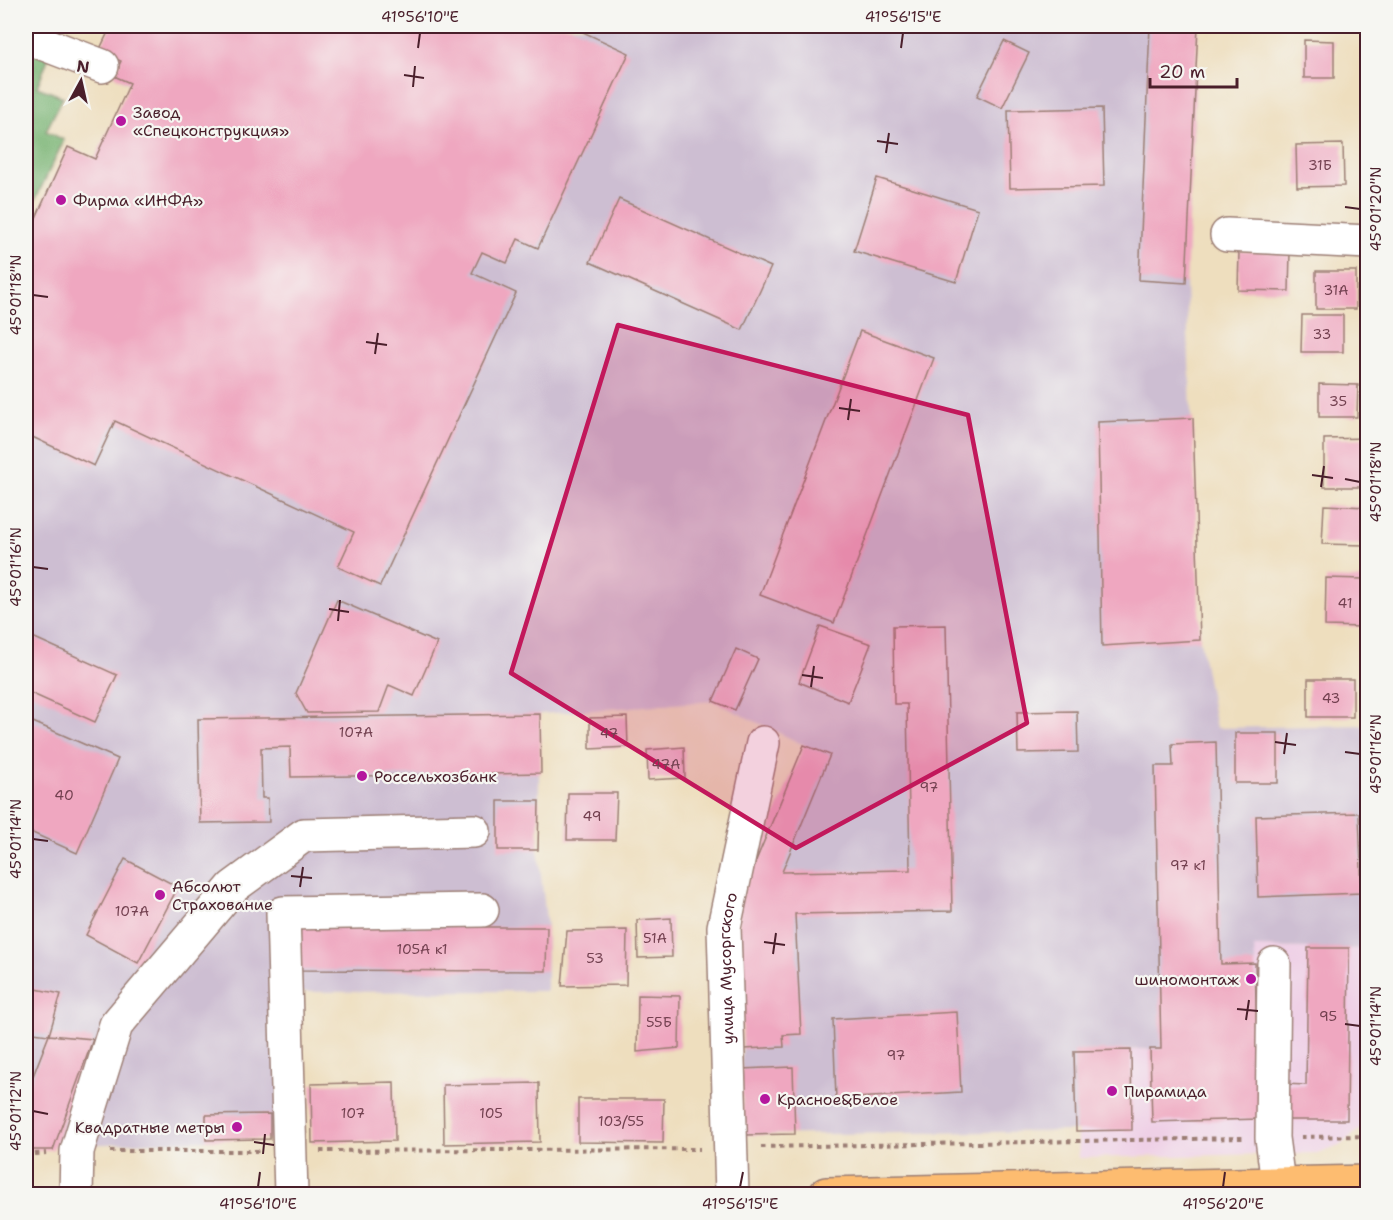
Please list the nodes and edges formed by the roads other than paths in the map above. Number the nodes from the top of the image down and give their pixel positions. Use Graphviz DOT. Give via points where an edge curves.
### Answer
graph roads {
  1 [pos="26,37"];
  2 [pos="102,66"];
  3 [pos="1227,235"];
  4 [pos="1368,242"];
  5 [pos="763,743"];
  6 [pos="474,831"];
  7 [pos="482,910"];
  8 [pos="1274,964"];
  9 [pos="1368,1182"];
  10 [pos="1278,1183"];
  11 [pos="76,1194"];
  12 [pos="291,1194"];
  13 [pos="732,1194"];
  14 [pos="826,1194"];
  1 -- 2 [label="street"];
  3 -- 4 [label="street"];
  5 -- 13 [label="street, улица Мусоргского" via="724,927"];
  6 -- 11 [label="street" via="304,835 233,887 116,1025 77,1151"];
  7 -- 12 [label="street" via="283,913"];
  8 -- 10 [label="street" via="1272,1138"];
  9 -- 10 [label="main road"];
  10 -- 14 [label="main road"];
}
